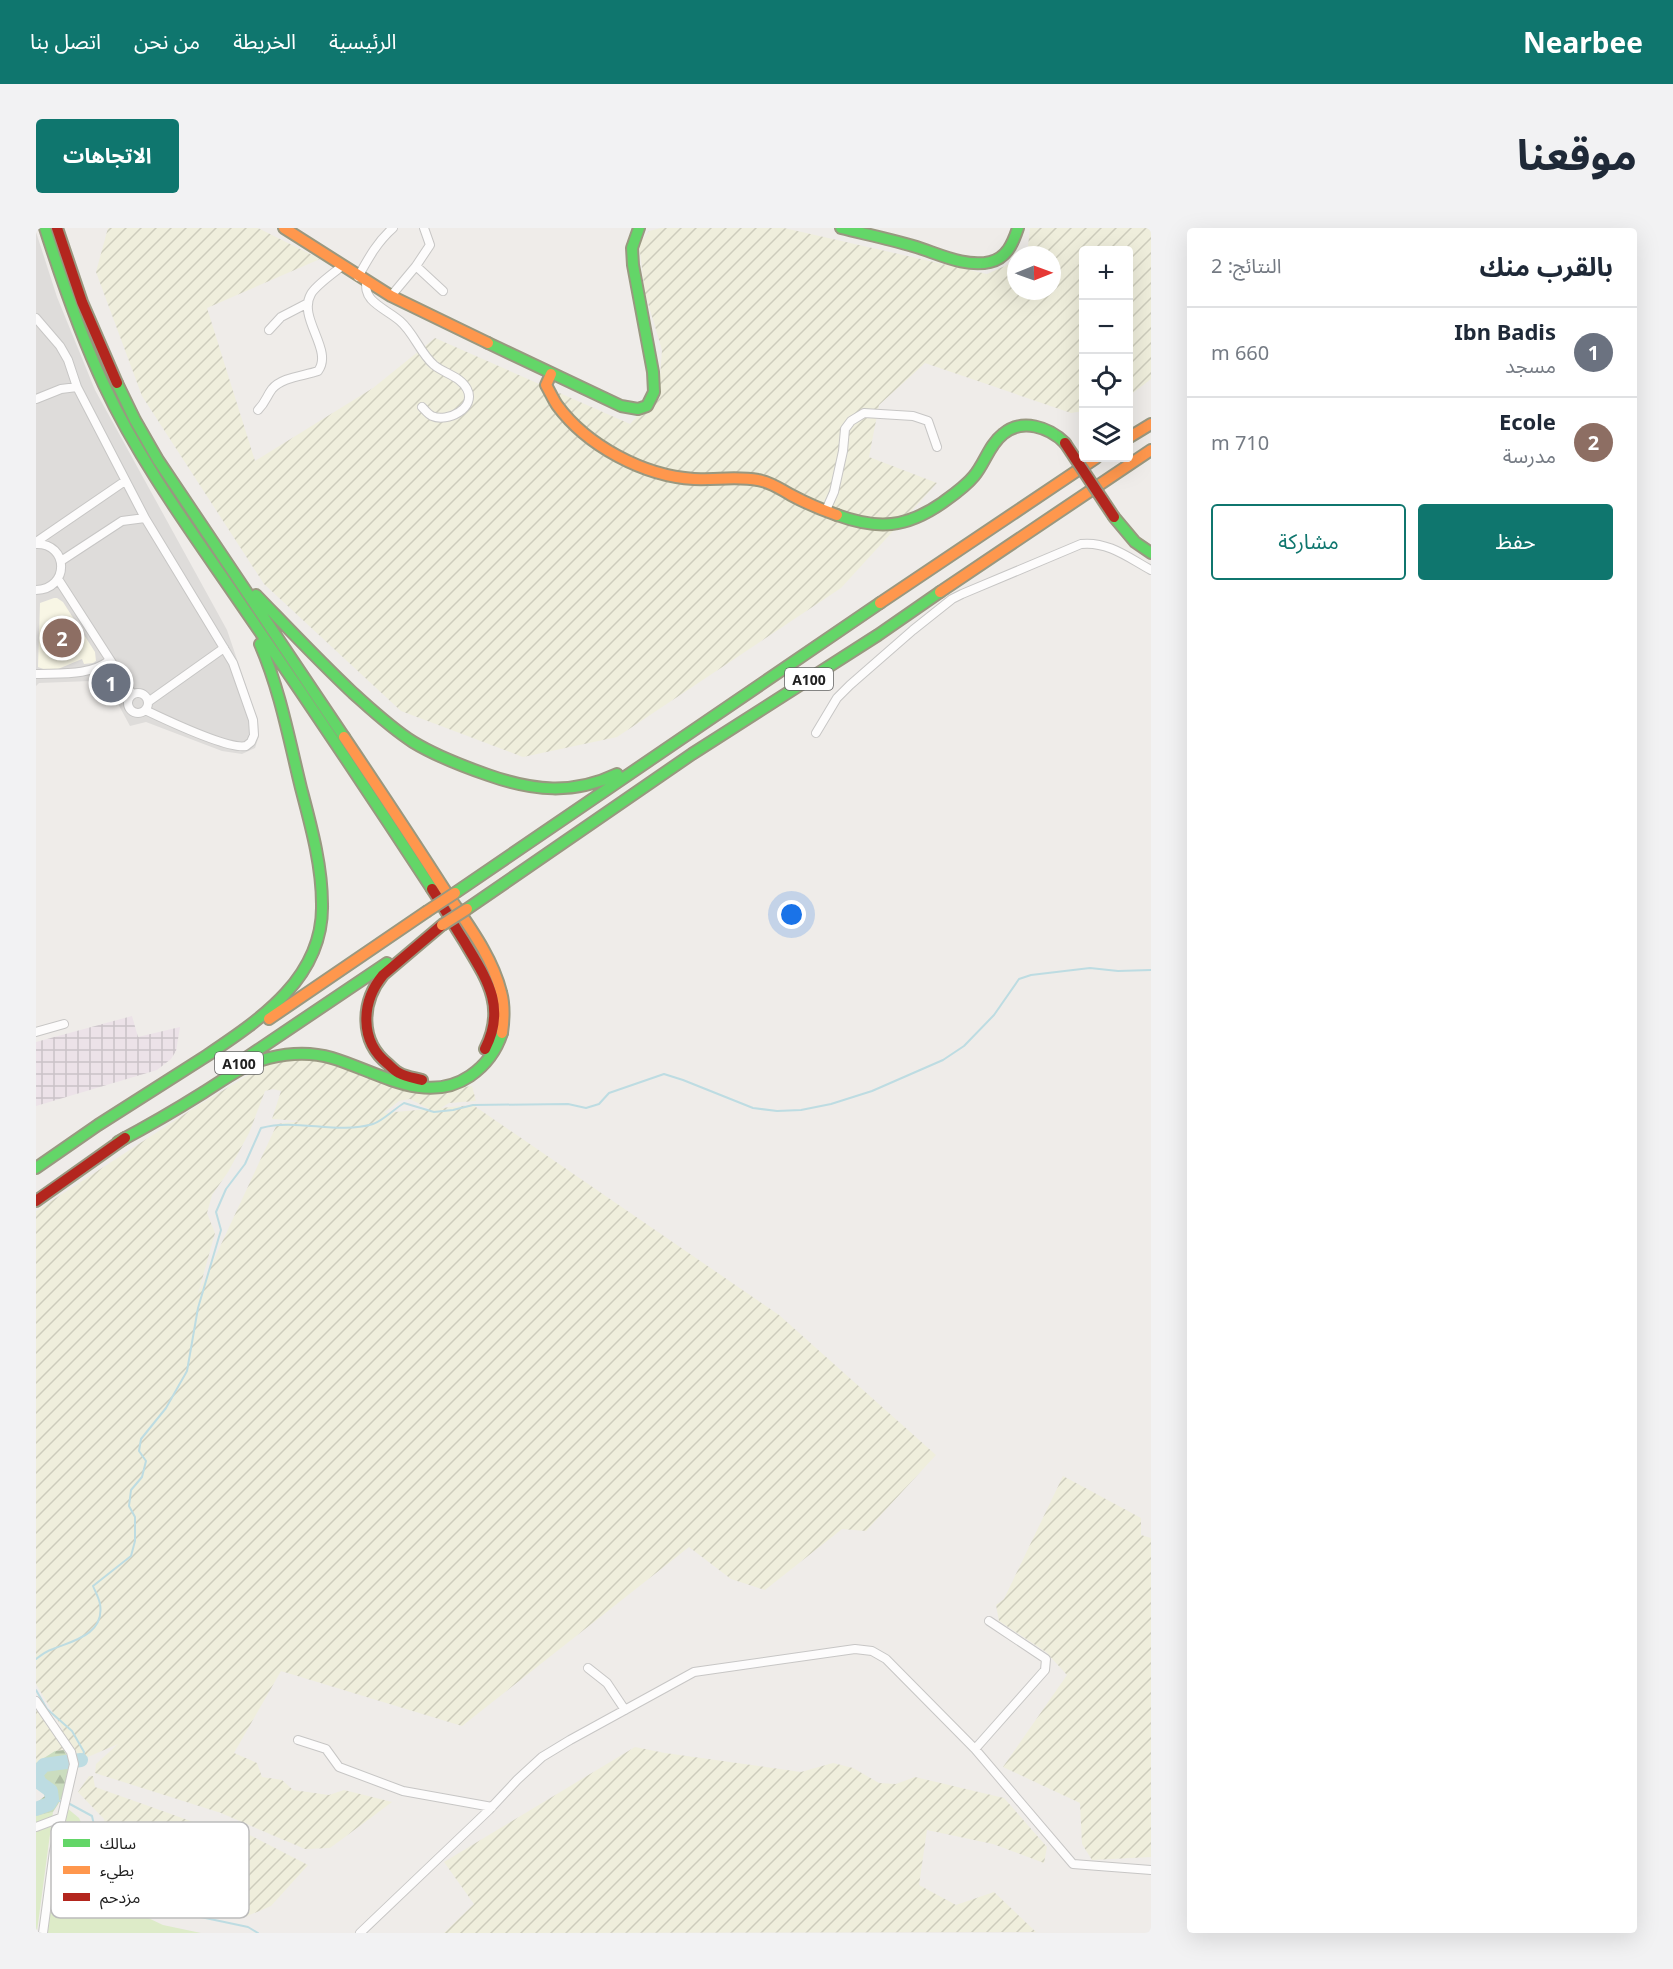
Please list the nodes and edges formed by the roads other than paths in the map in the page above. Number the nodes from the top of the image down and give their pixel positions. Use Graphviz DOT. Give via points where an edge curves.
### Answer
graph roads {
  1 [pos="45,228"];
  2 [pos="57,228"];
  3 [pos="284,228"];
  4 [pos="393,228"];
  5 [pos="424,228"];
  6 [pos="639,228"];
  7 [pos="841,228"];
  8 [pos="1018,228"];
  9 [pos="342,266"];
  10 [pos="416,267"];
  11 [pos="362,279"];
  12 [pos="443,291"];
  13 [pos="391,296"];
  14 [pos="308,303"];
  15 [pos="36,318"];
  16 [pos="269,330"];
  17 [pos="551,374"];
  18 [pos="77,387"];
  19 [pos="36,399"];
  20 [pos="422,407"];
  21 [pos="258,410"];
  22 [pos="1151,424"];
  23 [pos="1133,435"];
  24 [pos="937,447"];
  25 [pos="1151,450"];
  26 [pos="1090,462"];
  27 [pos="125,481"];
  28 [pos="826,510"];
  29 [pos="145,518"];
  30 [pos="36,543"];
  31 [pos="1151,553"];
  32 [pos="61,561"];
  33 [pos="1151,570"];
  34 [pos="235,573"];
  35 [pos="223,576"];
  36 [pos="58,579"];
  37 [pos="36,590"];
  38 [pos="224,648"];
  39 [pos="110,660"];
  40 [pos="36,675"];
  41 [pos="132,694"];
  42 [pos="146,706"];
  43 [pos="816,733"];
  44 [pos="679,739"];
  45 [pos="442,926"];
  46 [pos="64,1024"];
  47 [pos="36,1032"];
  48 [pos="203,1058"];
  49 [pos="117,1143"];
  50 [pos="36,1168"];
  51 [pos="36,1201"];
  52 [pos="989,1621"];
  53 [pos="588,1668"];
  54 [pos="36,1701"];
  55 [pos="625,1710"];
  56 [pos="298,1740"];
  57 [pos="975,1749"];
  58 [pos="492,1807"];
  59 [pos="60,1818"];
  60 [pos="59,1822"];
  61 [pos="36,1827"];
  62 [pos="1151,1870"];
  63 [pos="51,1873"];
  64 [pos="43,1933"];
  65 [pos="360,1933"];
  1 -- 35 [label="main road" via="67,298 104,385 153,472"];
  2 -- 34 [label="main road" via="90,323 135,420"];
  3 -- 9 [label="main road"];
  4 -- 11 [label="street" via="374,249"];
  5 -- 10 [label="street" via="430,245"];
  6 -- 17 [label="main road" via="632,248 633,265 653,372 652,400 643,409 631,409"];
  7 -- 8 [label="main road" via="981,264 1007,253"];
  9 -- 11 [label="main road"];
  9 -- 14 [label="street" via="311,294"];
  10 -- 12 [label="street"];
  10 -- 13 [label="street"];
  11 -- 13 [label="main road"];
  11 -- 20 [label="street" via="371,300 401,322 435,365 454,375 468,390 465,406 454,416 430,416"];
  13 -- 17 [label="main road"];
  14 -- 16 [label="street" via="281,317"];
  14 -- 21 [label="street" via="322,356 321,367 282,381"];
  15 -- 18 [label="street" via="60,346"];
  17 -- 28 [label="main road" via="546,385 556,404 601,445 625,458 691,479 768,482"];
  18 -- 19 [label="street"];
  18 -- 27 [label="street"];
  22 -- 23 [label="main road"];
  24 -- 28 [label="street" via="928,421 864,413 845,429 834,492"];
  25 -- 45 [label="main road, A100, bridge" via="878,635 692,754"];
  26 -- 44 [label="main road, A100"];
  27 -- 29 [label="street"];
  27 -- 30 [label="street"];
  28 -- 31 [label="main road, bridge" via="868,523 900,524 930,510 975,476 1003,432 1038,426 1065,442 1114,517 1135,542"];
  29 -- 32 [label="street" via="122,521"];
  29 -- 38 [label="street"];
  30 -- 32 [label="street" via="53,549"];
  32 -- 36 [label="street"];
  33 -- 43 [label="street" via="1104,545 1081,544 962,594 850,685 837,698"];
  34 -- 44 [label="main road" via="321,664 392,726 427,750 470,768 528,786 577,788 607,780"];
  34 -- 49 [label="main road" via="477,940 502,994 504,1022 490,1058 480,1070 452,1085 422,1089 403,1085 310,1054 260,1059"];
  35 -- 45 [label="main road" via="435,893 491,989 494,1026 482,1053 453,1075 420,1080 398,1073 380,1058 368,1038 366,1013 382,975"];
  35 -- 48 [label="main road" via="270,665 314,847 322,912 317,942 297,981 272,1008"];
  36 -- 37 [label="street" via="46,589"];
  36 -- 39 [label="street"];
  38 -- 42 [label="street"];
  38 -- 42 [label="street" via="253,720 254,735 246,746 186,729"];
  39 -- 40 [label="street" via="96,670"];
  39 -- 41 [label="street"];
  41 -- 42 [label="street" via="142,693"];
  41 -- 42 [label="street" via="128,700 131,710 139,713"];
  44 -- 48 [label="main road, A100, bridge" via="250,1031"];
  45 -- 49 [label="main road, A100"];
  46 -- 47 [label="street"];
  48 -- 50 [label="main road, A100"];
  49 -- 51 [label="main road, A100"];
  52 -- 57 [label="street" via="1046,1659 1046,1670"];
  53 -- 55 [label="street" via="607,1683"];
  54 -- 59 [label="street" via="71,1752 74,1764"];
  55 -- 57 [label="street" via="694,1672 855,1649 872,1651 886,1659"];
  55 -- 58 [label="street" via="543,1757"];
  56 -- 58 [label="street" via="326,1749 339,1767 393,1788"];
  57 -- 62 [label="street" via="1073,1864"];
  58 -- 65 [label="street"];
  59 -- 60 [label="street"];
  59 -- 61 [label="street"];
  63 -- 64 [label="street"];
}
